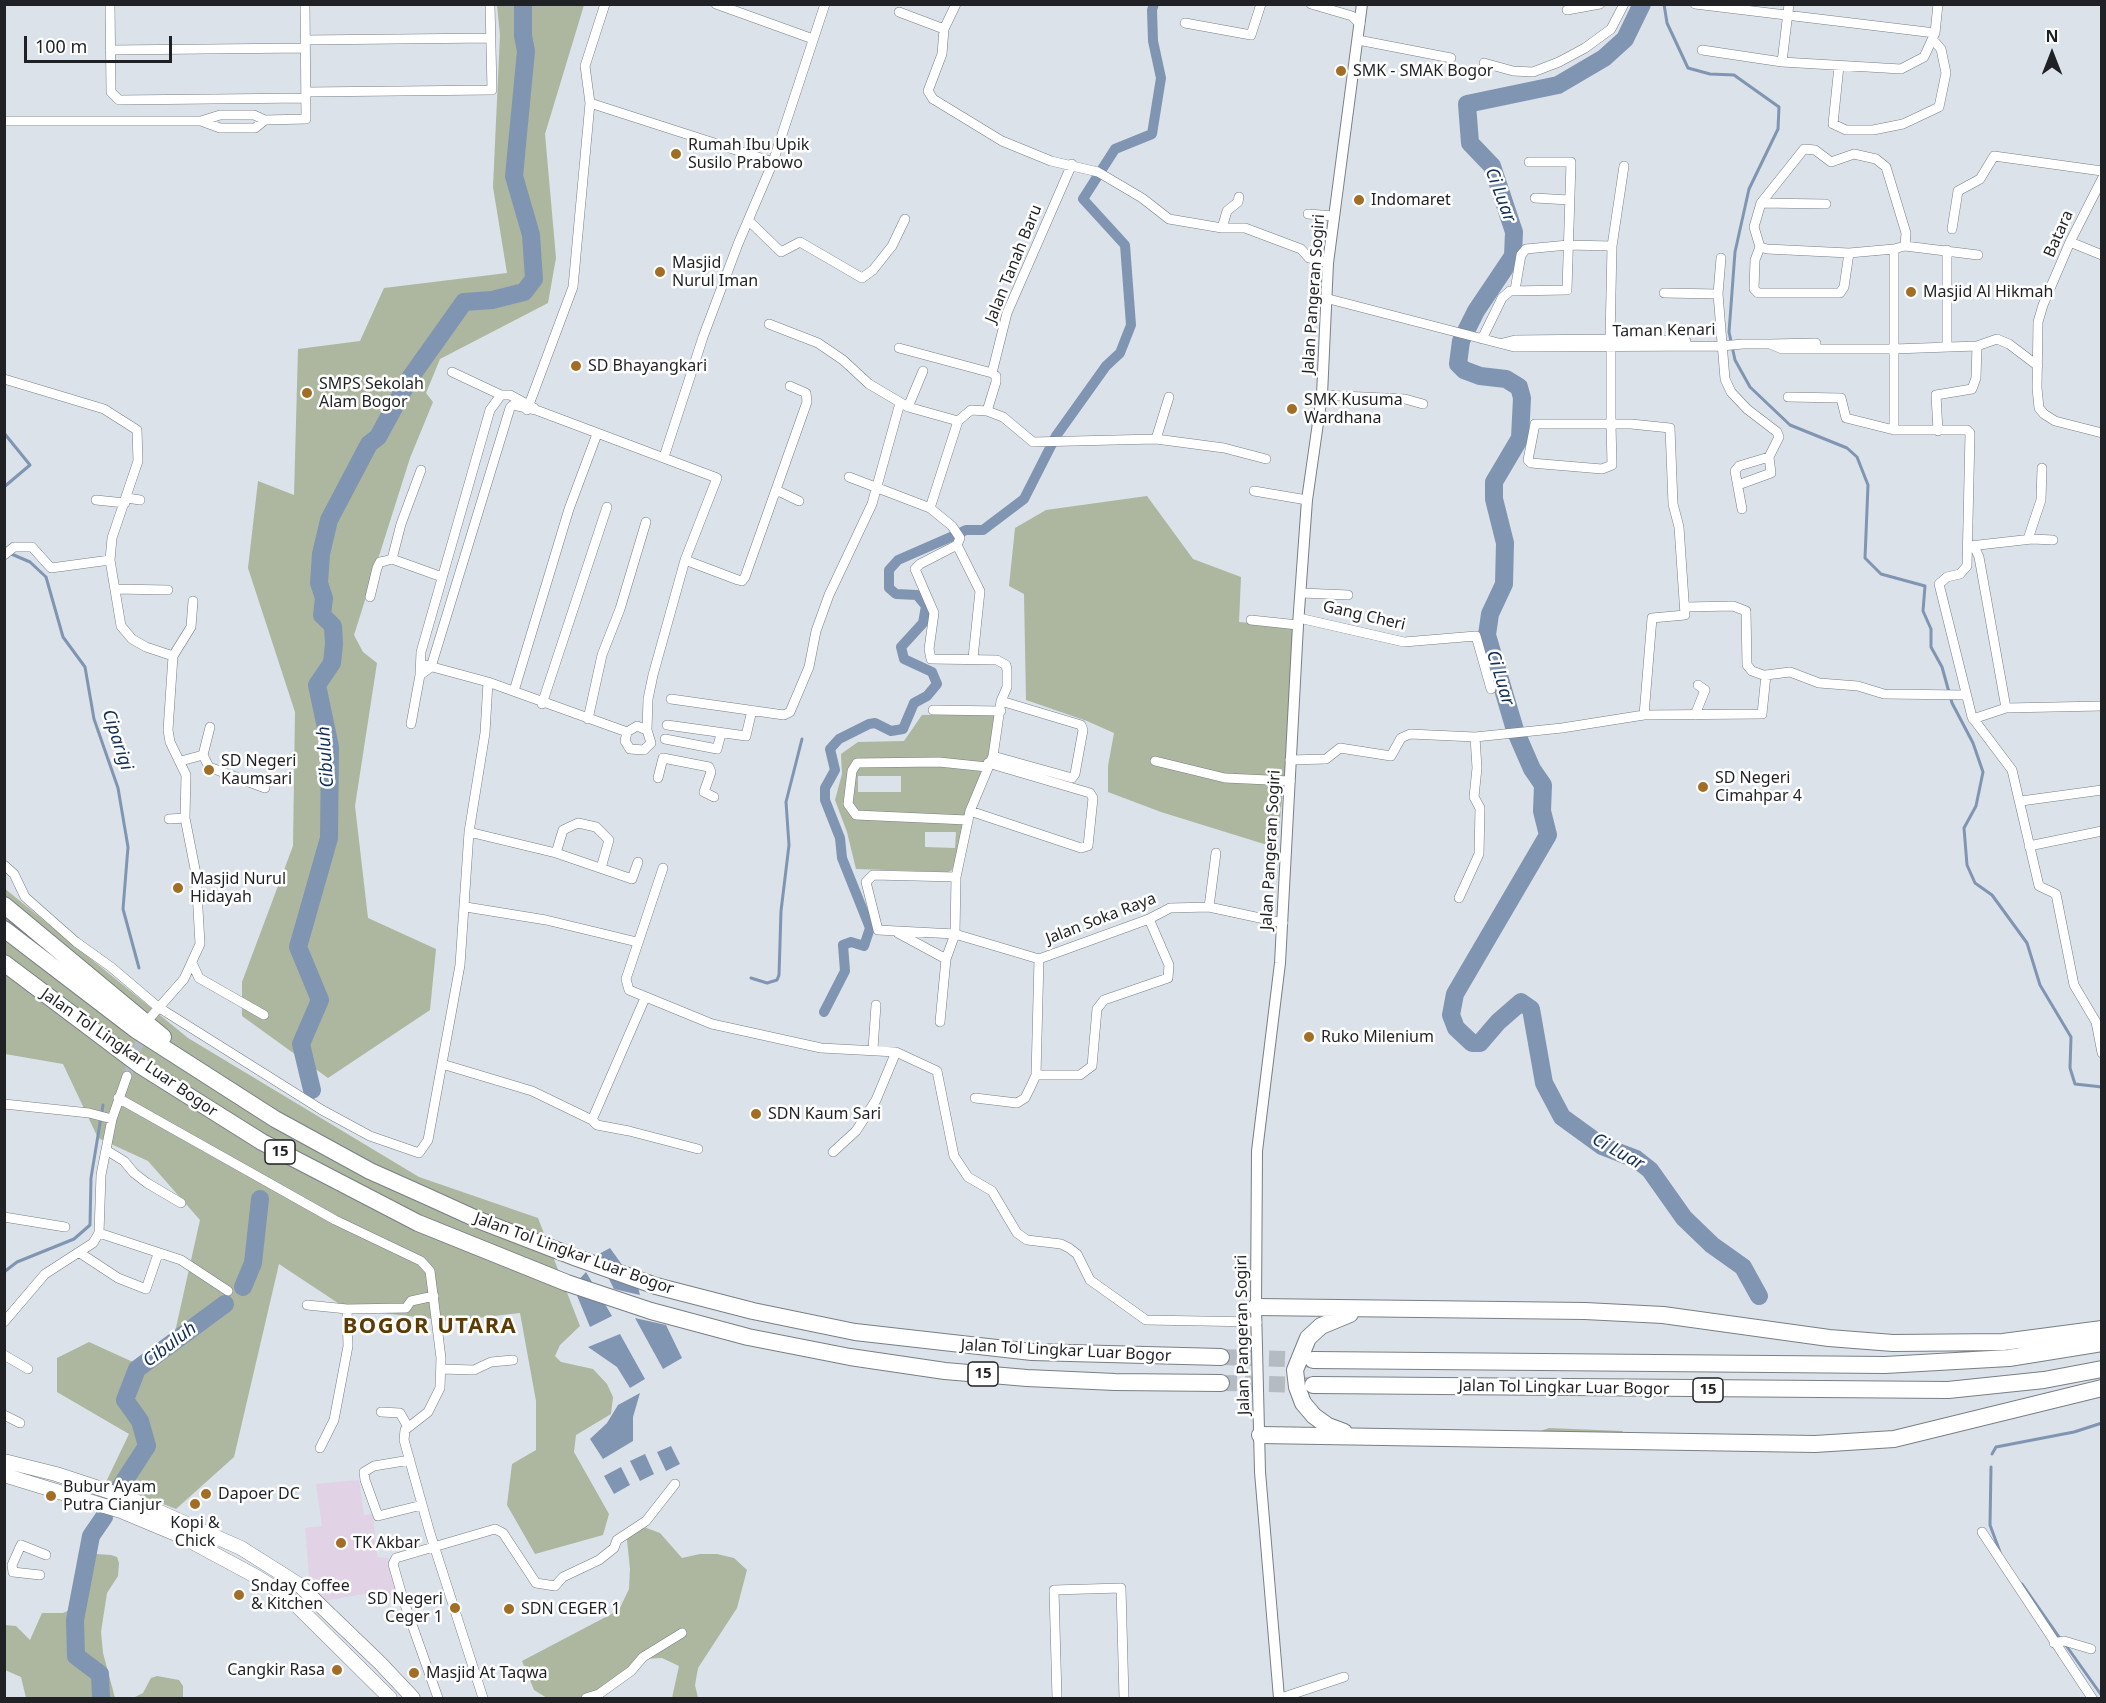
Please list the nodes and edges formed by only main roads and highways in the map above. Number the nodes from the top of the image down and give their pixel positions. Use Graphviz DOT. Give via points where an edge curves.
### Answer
graph roads {
  1 [pos="4,905"];
  2 [pos="4,928"];
  3 [pos="4,963"];
  4 [pos="4,968"];
  5 [pos="24,980"];
  6 [pos="226,1090"];
  7 [pos="1366,1310"];
  8 [pos="1256,1315"];
  9 [pos="2102,1329"];
  10 [pos="2102,1343"];
  11 [pos="1221,1357"];
  12 [pos="1313,1360"];
  13 [pos="2102,1369"];
  14 [pos="1221,1383"];
  15 [pos="1313,1385"];
  16 [pos="2102,1388"];
  17 [pos="1365,1435"];
  18 [pos="1260,1436"];
  19 [pos="4,1461"];
  20 [pos="4,1475"];
  21 [pos="82,1490"];
  22 [pos="140,1511"];
  23 [pos="390,1698"];
  24 [pos="413,1698"];
  1 -- 6 [label="highway"];
  2 -- 6 [label="highway, Jalan Tol Lingkar Luar Bogor / 15" via="136,1030"];
  3 -- 5 [label="highway, Jalan Tol Lingkar Luar Bogor / 15"];
  4 -- 5 [label="highway"];
  5 -- 14 [label="highway, Jalan Tol Lingkar Luar Bogor / 15" via="141,1066 262,1142 362,1196 567,1283 748,1337 850,1357 945,1371 1104,1382"];
  6 -- 11 [label="highway, Jalan Tol Lingkar Luar Bogor / 15" via="321,1146 481,1221 656,1286 855,1332 1032,1352"];
  7 -- 8 [label="highway"];
  7 -- 9 [label="highway" via="1663,1315 1893,1343 2003,1342"];
  7 -- 17 [label="highway" via="1337,1317 1321,1326 1308,1338 1295,1370 1303,1403 1314,1416 1328,1426"];
  10 -- 12 [label="highway, Jalan Tol Lingkar Luar Bogor / 15" via="2009,1359 1908,1364"];
  13 -- 15 [label="highway, Jalan Tol Lingkar Luar Bogor / 15" via="2044,1380 1948,1390"];
  16 -- 17 [label="highway" via="1894,1439 1815,1444"];
  17 -- 18 [label="highway"];
  19 -- 21 [label="main road"];
  20 -- 21 [label="main road"];
  21 -- 22 [label="main road"];
  22 -- 23 [label="main road" via="287,1596"];
  22 -- 24 [label="main road" via="241,1548 298,1584"];
}
